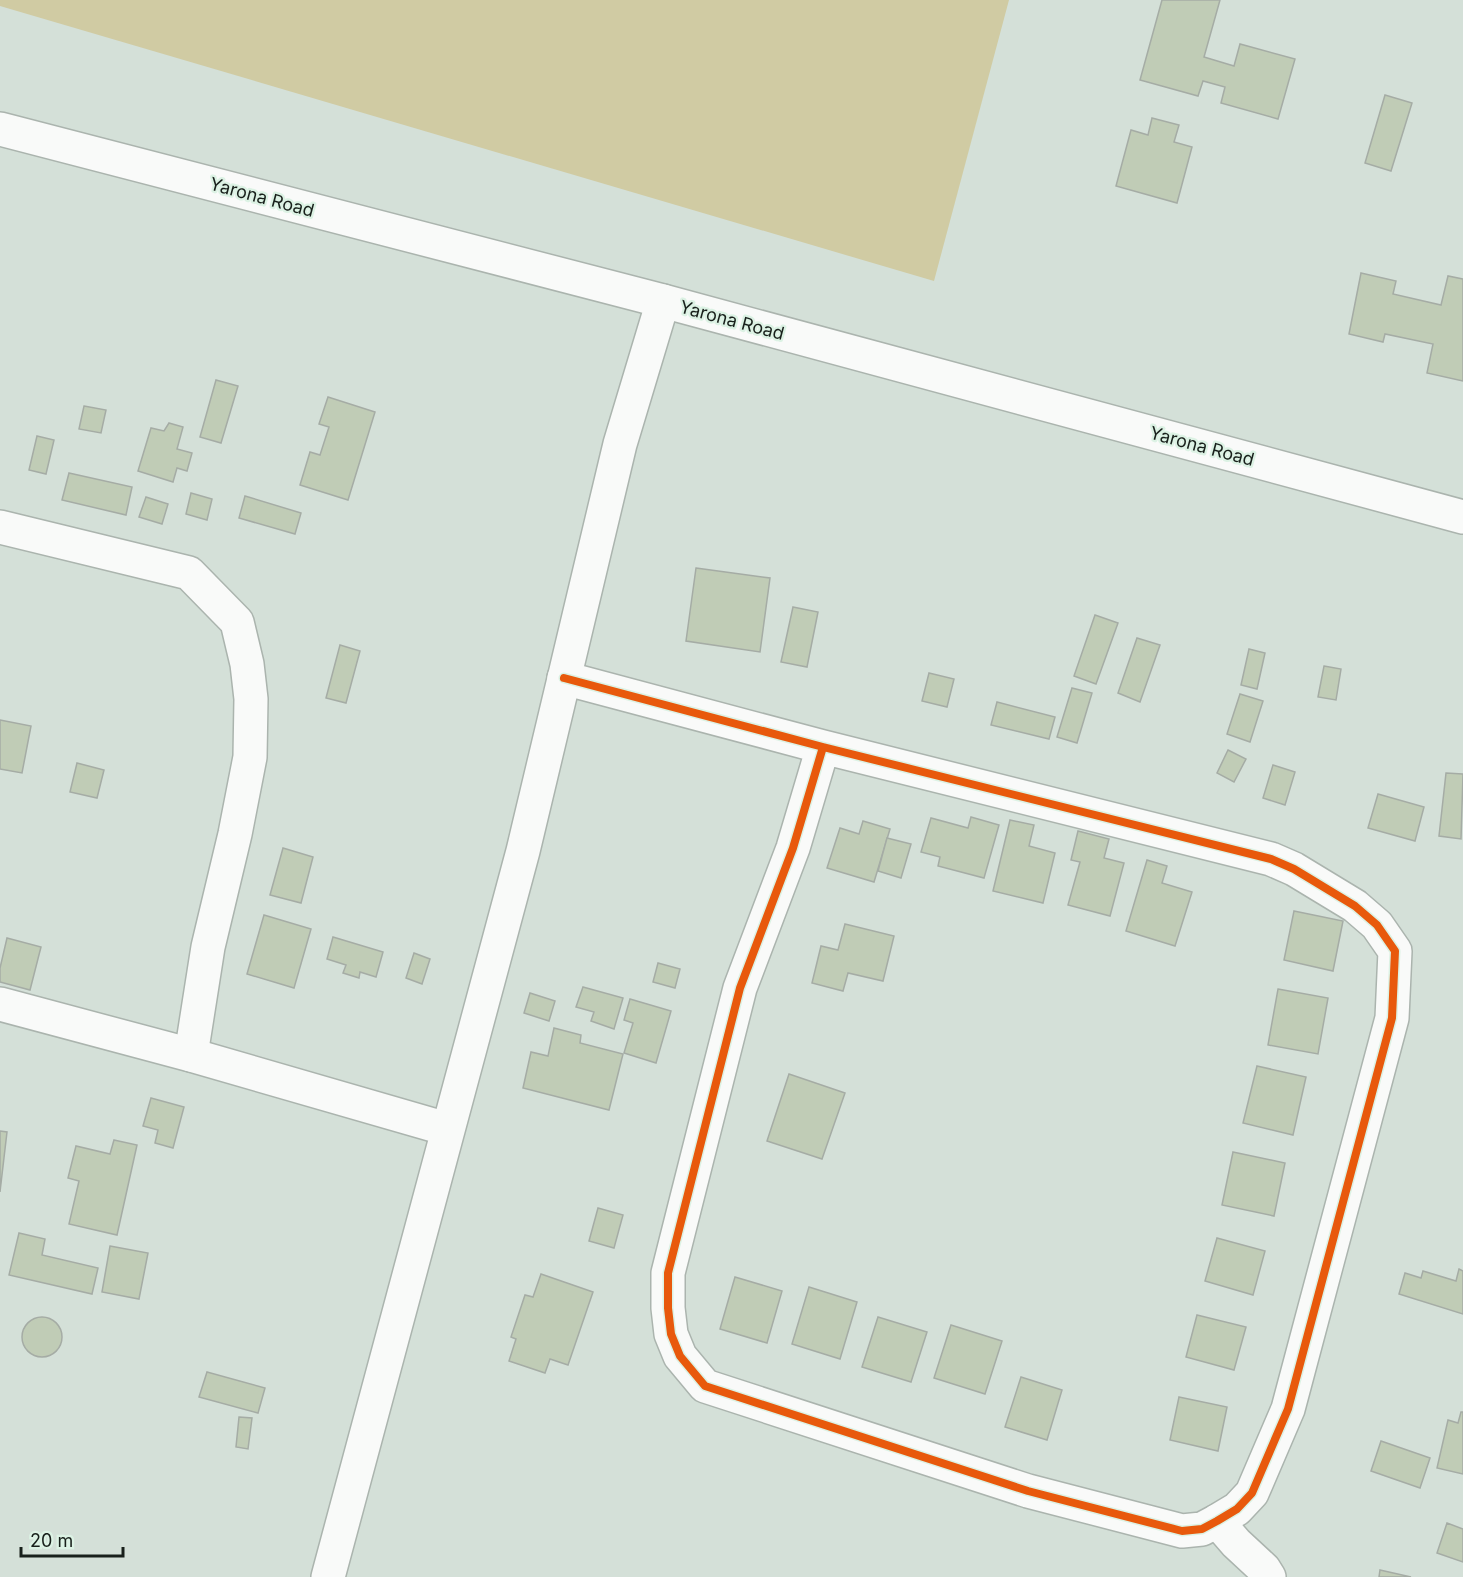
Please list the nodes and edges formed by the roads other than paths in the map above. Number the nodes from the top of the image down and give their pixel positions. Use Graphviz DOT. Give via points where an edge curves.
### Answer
graph roads {
  1 [pos="0,129"];
  2 [pos="663,301"];
  3 [pos="1463,517"];
  4 [pos="0,527"];
  5 [pos="564,678"];
  6 [pos="823,747"];
  7 [pos="0,1004"];
  8 [pos="191,1055"];
  9 [pos="447,1129"];
  10 [pos="1217,1521"];
  11 [pos="328,1577"];
  12 [pos="1269,1577"];
  1 -- 2 [label="street, Yarona Road"];
  2 -- 3 [label="street, Yarona Road"];
  2 -- 5 [label="street" via="620,444"];
  4 -- 8 [label="street" via="189,573 237,622 251,699 250,757 208,947"];
  5 -- 6 [label="street"];
  5 -- 9 [label="street" via="523,852"];
  6 -- 10 [label="street" via="793,848 740,988 668,1273 671,1334 680,1356 705,1386 1028,1491 1182,1531 1202,1529"];
  6 -- 10 [label="street" via="1271,859 1355,906 1377,925 1395,951 1392,1018 1288,1409 1252,1492 1237,1509"];
  7 -- 8 [label="street"];
  8 -- 9 [label="street"];
  9 -- 11 [label="street"];
  10 -- 12 [label="street"];
}
